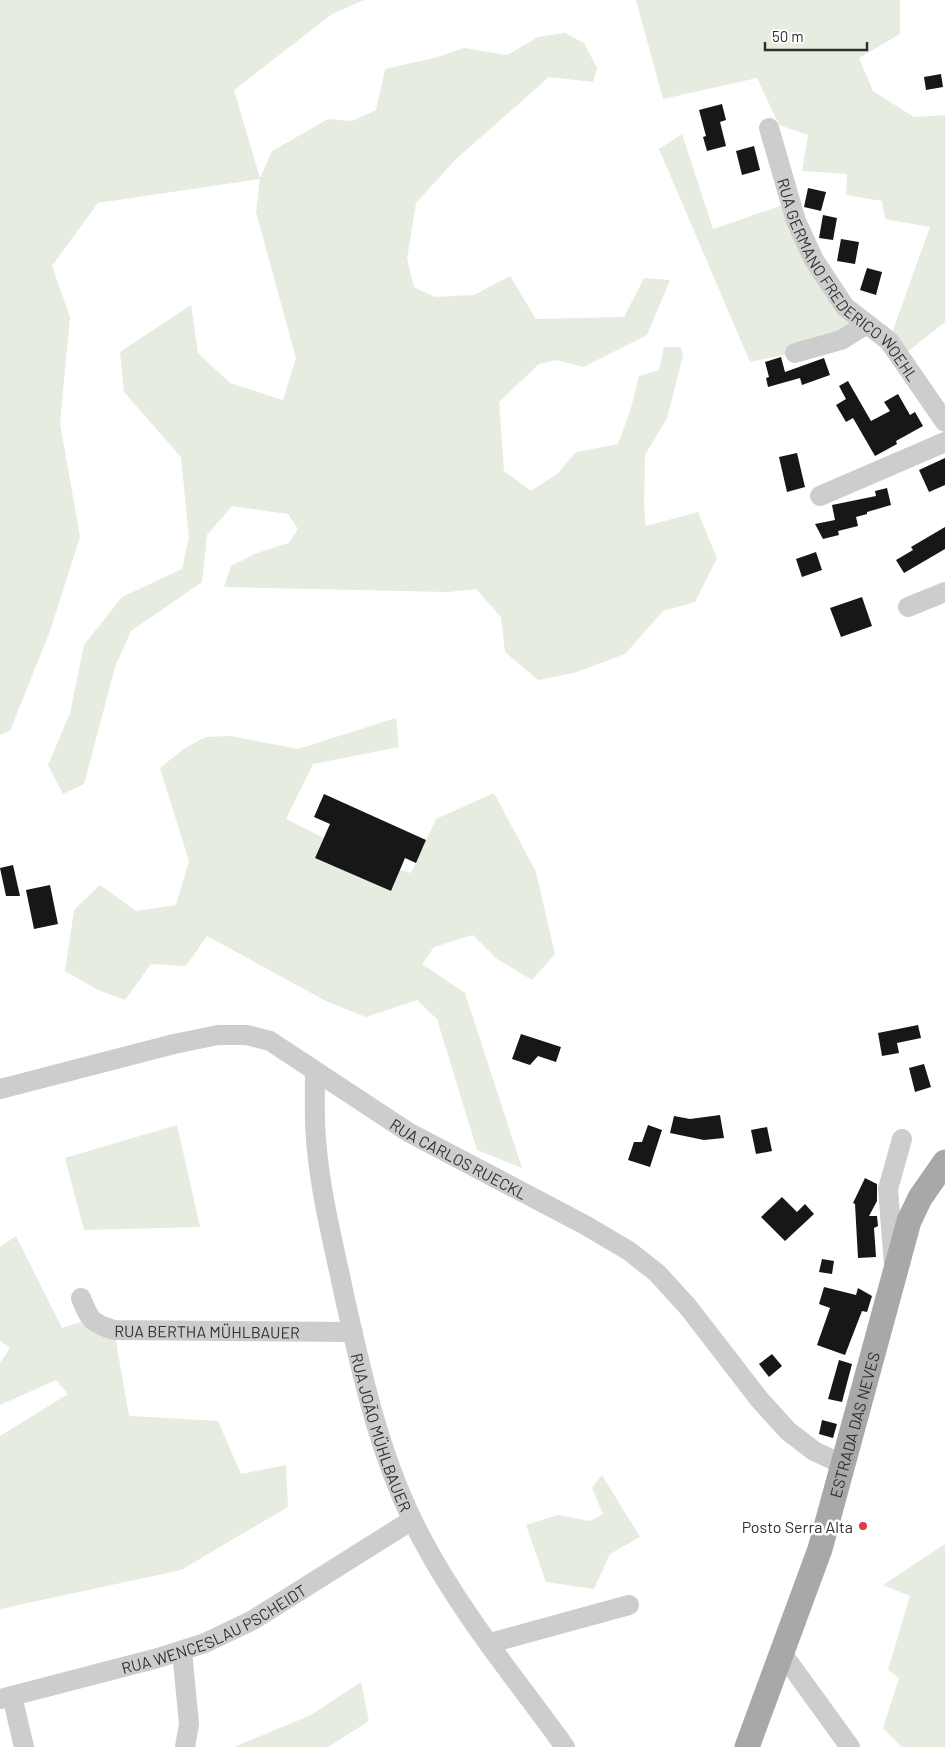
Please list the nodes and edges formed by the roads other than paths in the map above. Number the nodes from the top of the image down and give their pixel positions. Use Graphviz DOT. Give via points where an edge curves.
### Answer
graph roads {
  1 [pos="769,128"];
  2 [pos="867,324"];
  3 [pos="795,352"];
  4 [pos="945,422"];
  5 [pos="945,442"];
  6 [pos="820,496"];
  7 [pos="945,592"];
  8 [pos="908,607"];
  9 [pos="315,1071"];
  10 [pos="0,1089"];
  11 [pos="902,1139"];
  12 [pos="945,1162"];
  13 [pos="937,1183"];
  14 [pos="895,1269"];
  15 [pos="80,1298"];
  16 [pos="352,1332"];
  17 [pos="844,1464"];
  18 [pos="412,1520"];
  19 [pos="629,1605"];
  20 [pos="490,1643"];
  21 [pos="182,1651"];
  22 [pos="782,1653"];
  23 [pos="6,1698"];
  24 [pos="24,1747"];
  25 [pos="186,1747"];
  26 [pos="565,1747"];
  27 [pos="747,1747"];
  28 [pos="850,1747"];
  1 -- 2 [label="street, RUA GERMANO FREDERICO WOEHL" via="789,203 805,243 838,298"];
  2 -- 3 [label="street" via="841,340"];
  2 -- 4 [label="street, RUA GERMANO FREDERICO WOEHL" via="895,349"];
  5 -- 6 [label="street"];
  7 -- 8 [label="street"];
  9 -- 10 [label="street, RUA CARLOS RUECKL" via="270,1042 236,1034 218,1035"];
  9 -- 16 [label="street, RUA JOÃO MÜHLBAUER" via="320,1177"];
  9 -- 17 [label="street, RUA CARLOS RUECKL" via="408,1132 637,1256 688,1307 788,1431 814,1451"];
  11 -- 14 [label="street" via="888,1189"];
  12 -- 13 [label="main road, ESTRADA DAS NEVES"];
  13 -- 14 [label="main road, ESTRADA DAS NEVES" via="913,1211"];
  14 -- 17 [label="main road, ESTRADA DAS NEVES"];
  15 -- 16 [label="street, RUA BERTHA MÜHLBAUER" via="90,1319 97,1325 114,1330"];
  16 -- 18 [label="street, RUA JOÃO MÜHLBAUER" via="376,1422"];
  17 -- 22 [label="main road, ESTRADA DAS NEVES" via="820,1549"];
  18 -- 20 [label="street, RUA JOÃO MÜHLBAUER" via="455,1596"];
  18 -- 21 [label="street, RUA WENCESLAU PSCHEIDT" via="253,1620"];
  19 -- 20 [label="street"];
  20 -- 26 [label="street, RUA JOÃO MÜHLBAUER"];
  21 -- 23 [label="street, RUA WENCESLAU PSCHEIDT"];
  21 -- 25 [label="street" via="189,1724"];
  22 -- 27 [label="main road, ESTRADA DAS NEVES"];
  22 -- 28 [label="street"];
  23 -- 24 [label="street"];
}
